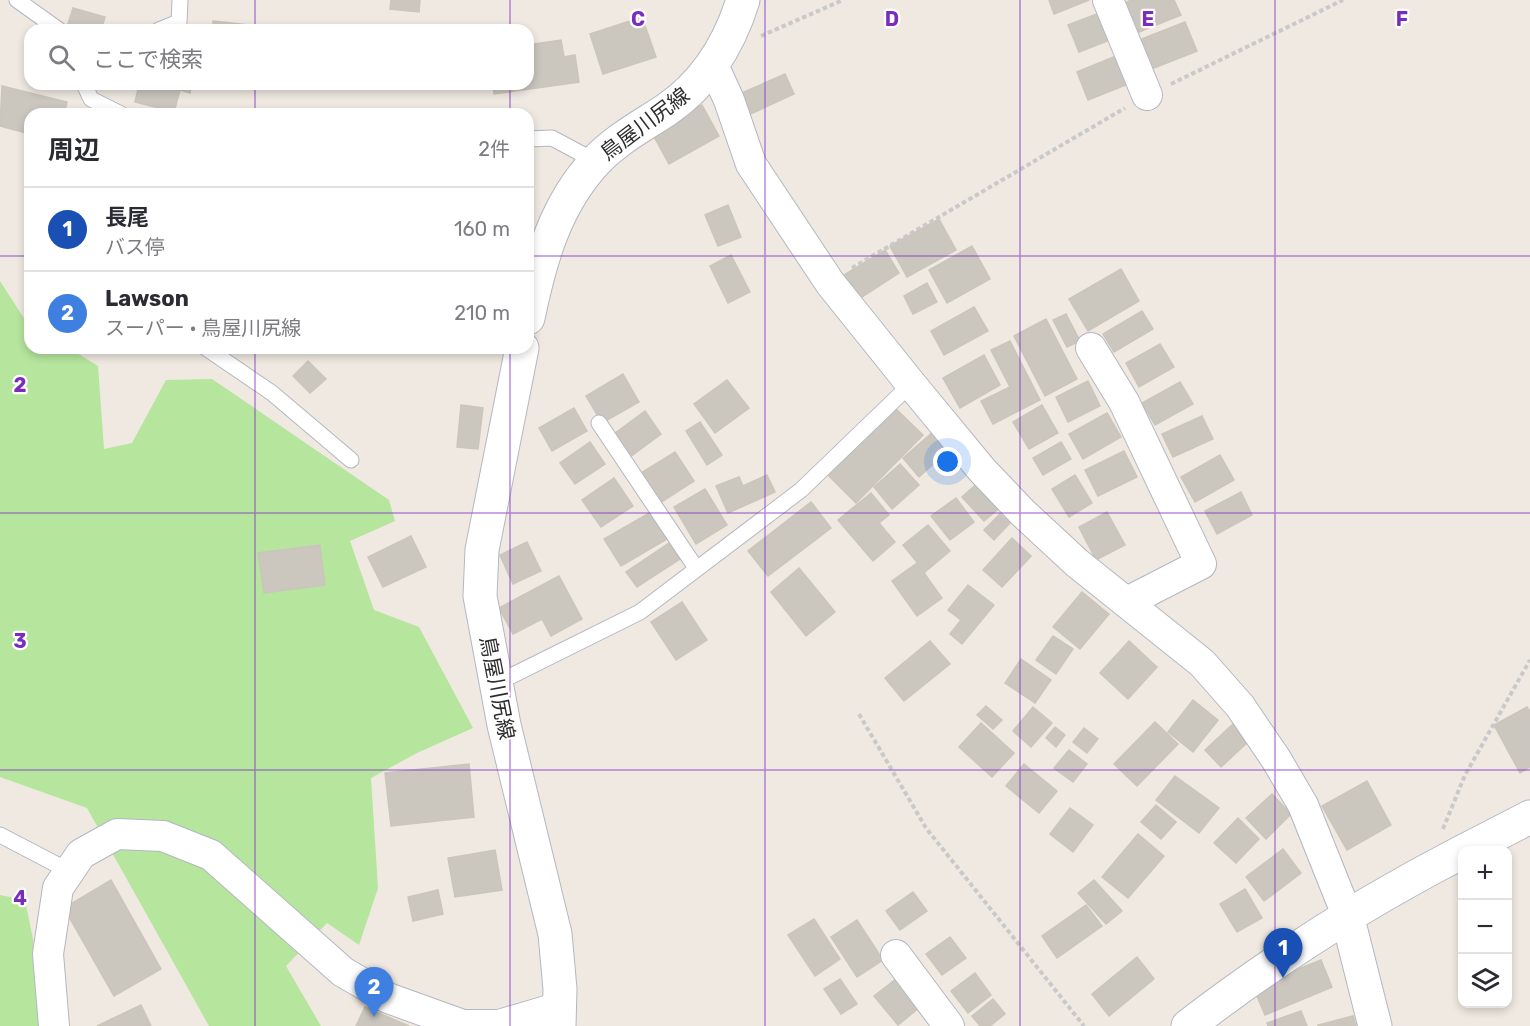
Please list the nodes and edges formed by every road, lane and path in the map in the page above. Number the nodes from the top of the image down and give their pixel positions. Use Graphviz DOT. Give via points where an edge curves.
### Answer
graph roads {
  1 [pos="17,0"];
  2 [pos="180,0"];
  3 [pos="743,0"];
  4 [pos="843,0"];
  5 [pos="1108,0"];
  6 [pos="1343,0"];
  7 [pos="51,24"];
  8 [pos="174,24"];
  9 [pos="718,58"];
  10 [pos="87,90"];
  11 [pos="1147,95"];
  12 [pos="109,108"];
  13 [pos="534,139"];
  14 [pos="595,161"];
  15 [pos="830,283"];
  16 [pos="534,292"];
  17 [pos="1091,348"];
  18 [pos="215,354"];
  19 [pos="521,354"];
  20 [pos="911,384"];
  21 [pos="599,423"];
  22 [pos="351,460"];
  23 [pos="696,568"];
  24 [pos="1127,602"];
  25 [pos="1530,660"];
  26 [pos="495,684"];
  27 [pos="859,714"];
  28 [pos="1530,817"];
  29 [pos="0,834"];
  30 [pos="1457,855"];
  31 [pos="69,871"];
  32 [pos="1347,915"];
  33 [pos="896,956"];
  34 [pos="560,1016"];
  35 [pos="54,1026"];
  36 [pos="948,1026"];
  37 [pos="1084,1026"];
  38 [pos="1188,1026"];
  39 [pos="1376,1026"];
  1 -- 7 [label="lane"];
  2 -- 8 [label="lane" via="179,22"];
  3 -- 9 [label="main road, 鳥屋川尻線"];
  4 -- 9 [label="path"];
  5 -- 11 [label="street"];
  6 -- 11 [label="path"];
  9 -- 14 [label="main road, 鳥屋川尻線" via="682,98 618,140"];
  9 -- 15 [label="street" via="751,164"];
  10 -- 12 [label="lane" via="92,99"];
  11 -- 15 [label="path" via="883,248"];
  13 -- 14 [label="lane" via="552,138"];
  14 -- 16 [label="main road, 鳥屋川尻線" via="555,221"];
  15 -- 20 [label="street"];
  17 -- 24 [label="street" via="1124,402 1201,564"];
  18 -- 22 [label="lane" via="272,393"];
  19 -- 26 [label="main road, 鳥屋川尻線" via="481,561 482,614"];
  20 -- 23 [label="lane" via="801,490"];
  20 -- 24 [label="street" via="1023,513"];
  21 -- 23 [label="lane"];
  23 -- 26 [label="lane" via="640,612"];
  24 -- 32 [label="street" via="1202,663 1252,723 1303,804"];
  25 -- 30 [label="path" via="1465,775 1443,830"];
  26 -- 34 [label="main road, 鳥屋川尻線" via="555,934"];
  27 -- 37 [label="path" via="926,828"];
  28 -- 30 [label="main road"];
  29 -- 31 [label="lane"];
  30 -- 32 [label="main road"];
  31 -- 34 [label="street" via="81,854 117,834 163,836 211,855 343,972 388,998 463,1025"];
  31 -- 35 [label="street" via="58,888 48,954"];
  32 -- 38 [label="main road"];
  32 -- 39 [label="main road"];
  33 -- 36 [label="street"];
}
